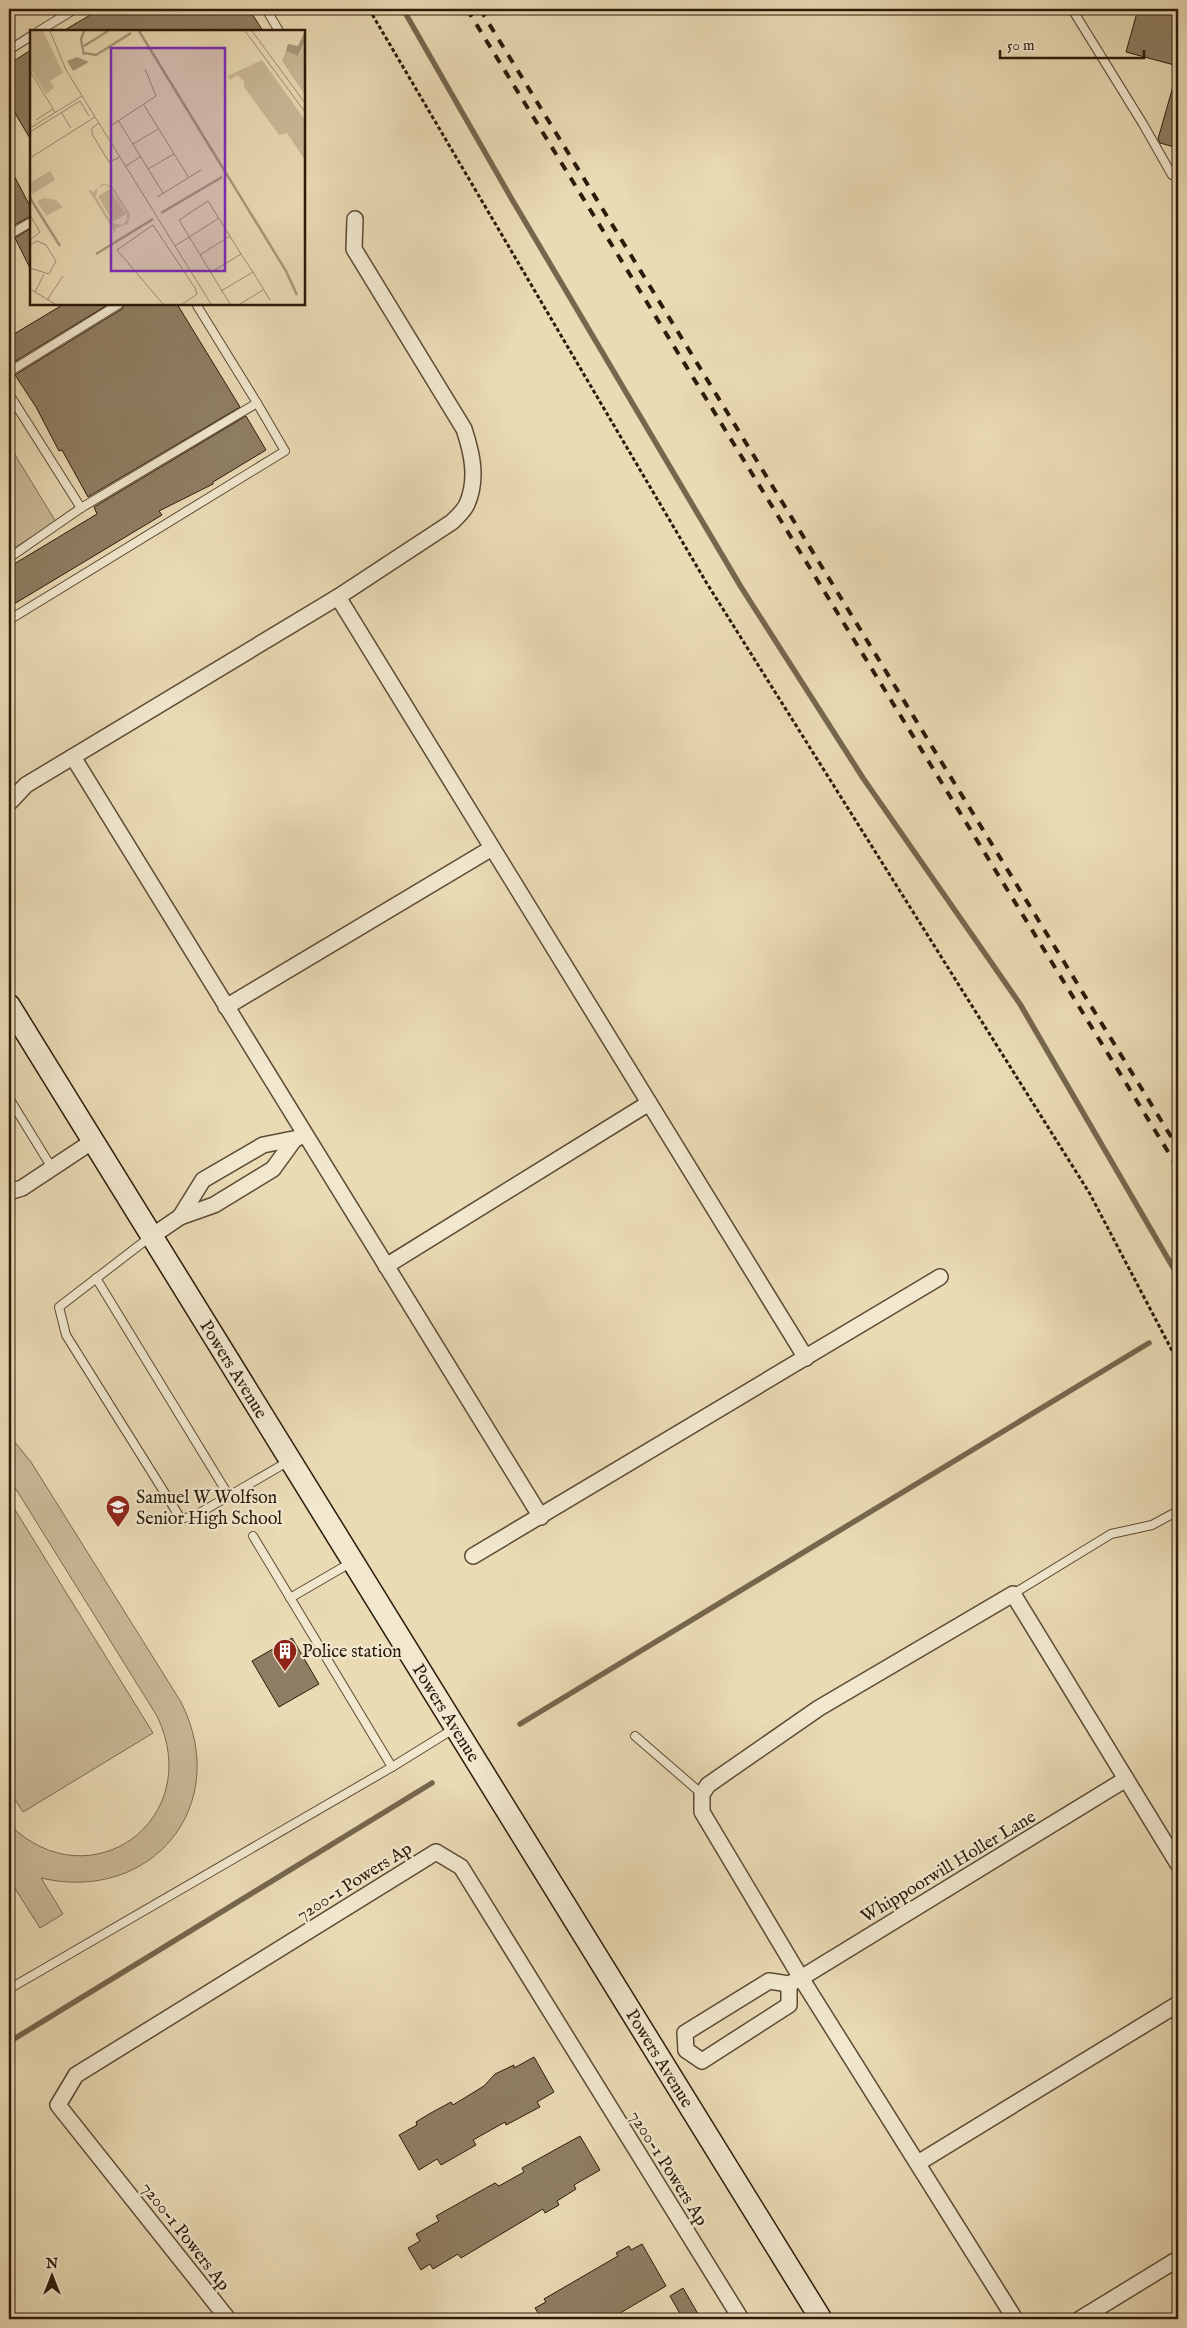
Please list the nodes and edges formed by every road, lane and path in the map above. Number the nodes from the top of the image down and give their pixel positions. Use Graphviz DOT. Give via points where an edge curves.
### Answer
graph roads {
  1 [pos="75,9"];
  2 [pos="266,9"];
  3 [pos="369,9"];
  4 [pos="1072,9"];
  5 [pos="41,30"];
  6 [pos="278,30"];
  7 [pos="30,37"];
  8 [pos="9,50"];
  9 [pos="1178,177"];
  10 [pos="355,219"];
  11 [pos="30,223"];
  12 [pos="9,235"];
  13 [pos="117,305"];
  14 [pos="197,305"];
  15 [pos="9,372"];
  16 [pos="9,394"];
  17 [pos="257,403"];
  18 [pos="81,508"];
  19 [pos="9,558"];
  20 [pos="338,598"];
  21 [pos="9,620"];
  22 [pos="73,757"];
  23 [pos="9,804"];
  24 [pos="492,848"];
  25 [pos="9,1005"];
  26 [pos="226,1007"];
  27 [pos="9,1098"];
  28 [pos="649,1103"];
  29 [pos="300,1137"];
  30 [pos="93,1141"];
  31 [pos="52,1168"];
  32 [pos="9,1192"];
  33 [pos="180,1217"];
  34 [pos="152,1236"];
  35 [pos="386,1266"];
  36 [pos="940,1277"];
  37 [pos="96,1278"];
  38 [pos="806,1358"];
  39 [pos="1178,1362"];
  40 [pos="291,1460"];
  41 [pos="230,1496"];
  42 [pos="1178,1511"];
  43 [pos="541,1517"];
  44 [pos="253,1536"];
  45 [pos="473,1556"];
  46 [pos="353,1561"];
  47 [pos="1013,1594"];
  48 [pos="290,1598"];
  49 [pos="456,1727"];
  50 [pos="635,1736"];
  51 [pos="392,1767"];
  52 [pos="1126,1779"];
  53 [pos="702,1794"];
  54 [pos="1178,1864"];
  55 [pos="795,1981"];
  56 [pos="9,1989"];
  57 [pos="1178,2004"];
  58 [pos="686,2050"];
  59 [pos="664,2064"];
  60 [pos="918,2163"];
  61 [pos="1178,2259"];
  62 [pos="228,2319"];
  63 [pos="741,2319"];
  64 [pos="822,2319"];
  65 [pos="1015,2319"];
  66 [pos="1080,2319"];
  1 -- 5 [label="lane"];
  2 -- 6 [label="lane"];
  3 -- 39 [label="path" via="706,582 1090,1194"];
  4 -- 9 [label="lane" via="1172,175"];
  7 -- 8 [label="lane"];
  10 -- 20 [label="street" via="354,249 464,429 474,478 467,506 452,522"];
  11 -- 12 [label="lane"];
  13 -- 15 [label="lane"];
  14 -- 17 [label="lane"];
  16 -- 18 [label="lane"];
  17 -- 18 [label="lane"];
  17 -- 21 [label="lane" via="285,451"];
  18 -- 19 [label="lane"];
  20 -- 22 [label="street"];
  20 -- 24 [label="street"];
  22 -- 23 [label="street" via="26,785"];
  22 -- 26 [label="street"];
  24 -- 26 [label="street"];
  24 -- 28 [label="street"];
  25 -- 30 [label="street, Powers Avenue"];
  26 -- 29 [label="street"];
  27 -- 31 [label="lane"];
  28 -- 35 [label="street"];
  28 -- 38 [label="street"];
  29 -- 33 [label="street" via="273,1169 214,1205"];
  29 -- 33 [label="street" via="263,1145 203,1180"];
  29 -- 35 [label="street"];
  30 -- 31 [label="street"];
  30 -- 34 [label="street, Powers Avenue"];
  31 -- 32 [label="street" via="22,1188"];
  33 -- 34 [label="street"];
  34 -- 37 [label="lane"];
  34 -- 40 [label="street, Powers Avenue"];
  35 -- 43 [label="street"];
  36 -- 38 [label="street"];
  37 -- 41 [label="lane"];
  37 -- 41 [label="lane" via="59,1307 66,1335 181,1518 196,1515"];
  38 -- 43 [label="street"];
  40 -- 41 [label="lane"];
  40 -- 46 [label="street, Powers Avenue"];
  42 -- 47 [label="lane" via="1152,1525 1111,1534"];
  43 -- 45 [label="street"];
  44 -- 48 [label="lane"];
  46 -- 48 [label="lane"];
  46 -- 49 [label="street, Powers Avenue"];
  47 -- 52 [label="street"];
  47 -- 53 [label="street" via="819,1708 708,1785"];
  48 -- 51 [label="lane"];
  49 -- 51 [label="lane"];
  49 -- 59 [label="street, Powers Avenue"];
  50 -- 53 [label="lane"];
  51 -- 56 [label="lane"];
  52 -- 54 [label="street"];
  52 -- 55 [label="street, Whippoorwill Holler Lane"];
  53 -- 55 [label="street" via="702,1812"];
  55 -- 58 [label="street" via="769,1981 685,2033"];
  55 -- 58 [label="street" via="789,2005 726,2046 702,2061"];
  55 -- 60 [label="street"];
  57 -- 60 [label="street"];
  58 -- 59 [label="street"];
  59 -- 64 [label="street, Powers Avenue"];
  60 -- 65 [label="street"];
  61 -- 66 [label="street"];
  62 -- 63 [label="street, 7200-1 Powers Ap" via="58,2105 76,2075 436,1852 461,1867"];
}
